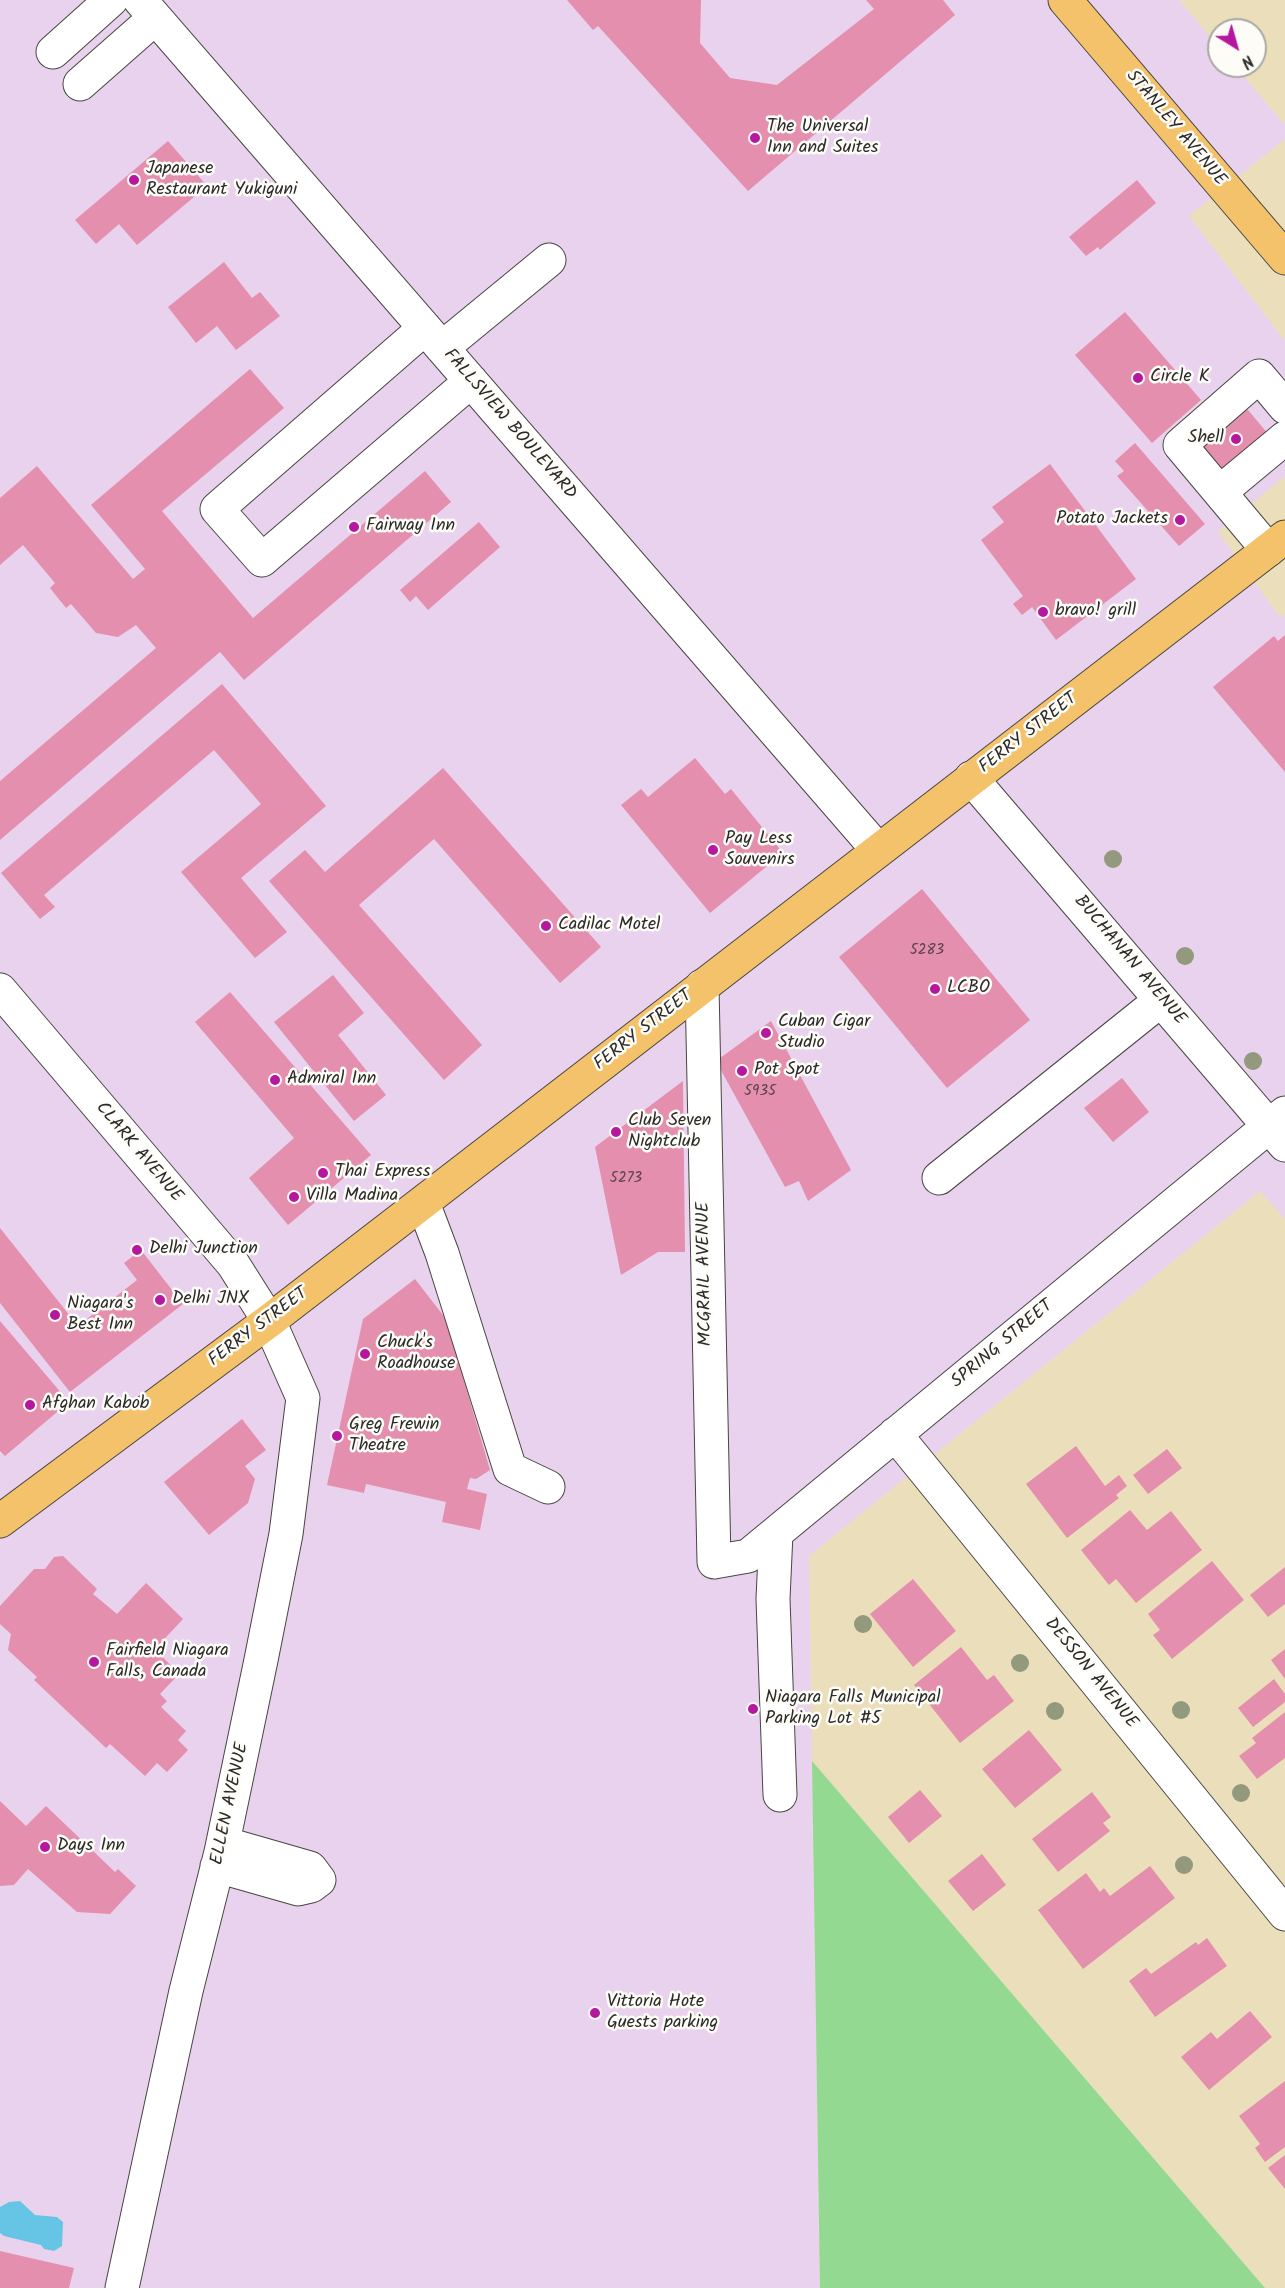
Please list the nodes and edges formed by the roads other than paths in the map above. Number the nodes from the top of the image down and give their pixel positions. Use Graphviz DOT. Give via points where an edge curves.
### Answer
graph roads {
  1 [pos="111,0"];
  2 [pos="1065,0"];
  3 [pos="147,9"];
  4 [pos="53,52"];
  5 [pos="80,84"];
  6 [pos="1285,258"];
  7 [pos="549,260"];
  8 [pos="434,338"];
  9 [pos="471,381"];
  10 [pos="1285,407"];
  11 [pos="1285,438"];
  12 [pos="1220,492"];
  13 [pos="1277,543"];
  14 [pos="971,778"];
  15 [pos="878,850"];
  16 [pos="702,986"];
  17 [pos="0,990"];
  18 [pos="1161,1000"];
  19 [pos="1280,1128"];
  20 [pos="939,1178"];
  21 [pos="423,1203"];
  22 [pos="269,1322"];
  23 [pos="895,1434"];
  24 [pos="548,1487"];
  25 [pos="0,1521"];
  26 [pos="776,1533"];
  27 [pos="714,1562"];
  28 [pos="780,1795"];
  29 [pos="1285,1914"];
  30 [pos="122,2288"];
  1 -- 4 [label="street"];
  2 -- 6 [label="main road, STANLEY AVENUE"];
  3 -- 5 [label="street"];
  3 -- 8 [label="street, FALLSVIEW BOULEVARD"];
  7 -- 8 [label="street"];
  8 -- 9 [label="street, FALLSVIEW BOULEVARD"];
  8 -- 9 [label="street" via="217,509 262,560"];
  9 -- 15 [label="street, FALLSVIEW BOULEVARD"];
  10 -- 12 [label="street" via="1259,376 1180,445"];
  11 -- 12 [label="street"];
  12 -- 13 [label="street"];
  13 -- 14 [label="main road, FERRY STREET"];
  14 -- 15 [label="main road, FERRY STREET"];
  14 -- 18 [label="street, BUCHANAN AVENUE"];
  15 -- 16 [label="main road, FERRY STREET"];
  16 -- 21 [label="main road, FERRY STREET"];
  16 -- 27 [label="street, MCGRAIL AVENUE"];
  17 -- 22 [label="street, CLARK AVENUE" via="233,1264"];
  18 -- 19 [label="street, BUCHANAN AVENUE"];
  18 -- 20 [label="street"];
  19 -- 23 [label="street, SPRING STREET"];
  21 -- 22 [label="main road, FERRY STREET"];
  21 -- 24 [label="street" via="510,1469"];
  22 -- 25 [label="main road, FERRY STREET"];
  22 -- 30 [label="street, ELLEN AVENUE" via="303,1398 286,1534 220,1855 186,1991"];
  23 -- 26 [label="street, SPRING STREET"];
  23 -- 29 [label="street, DESSON AVENUE"];
  26 -- 27 [label="street, SPRING STREET" via="748,1556"];
  26 -- 28 [label="street" via="773,1599"];
}
